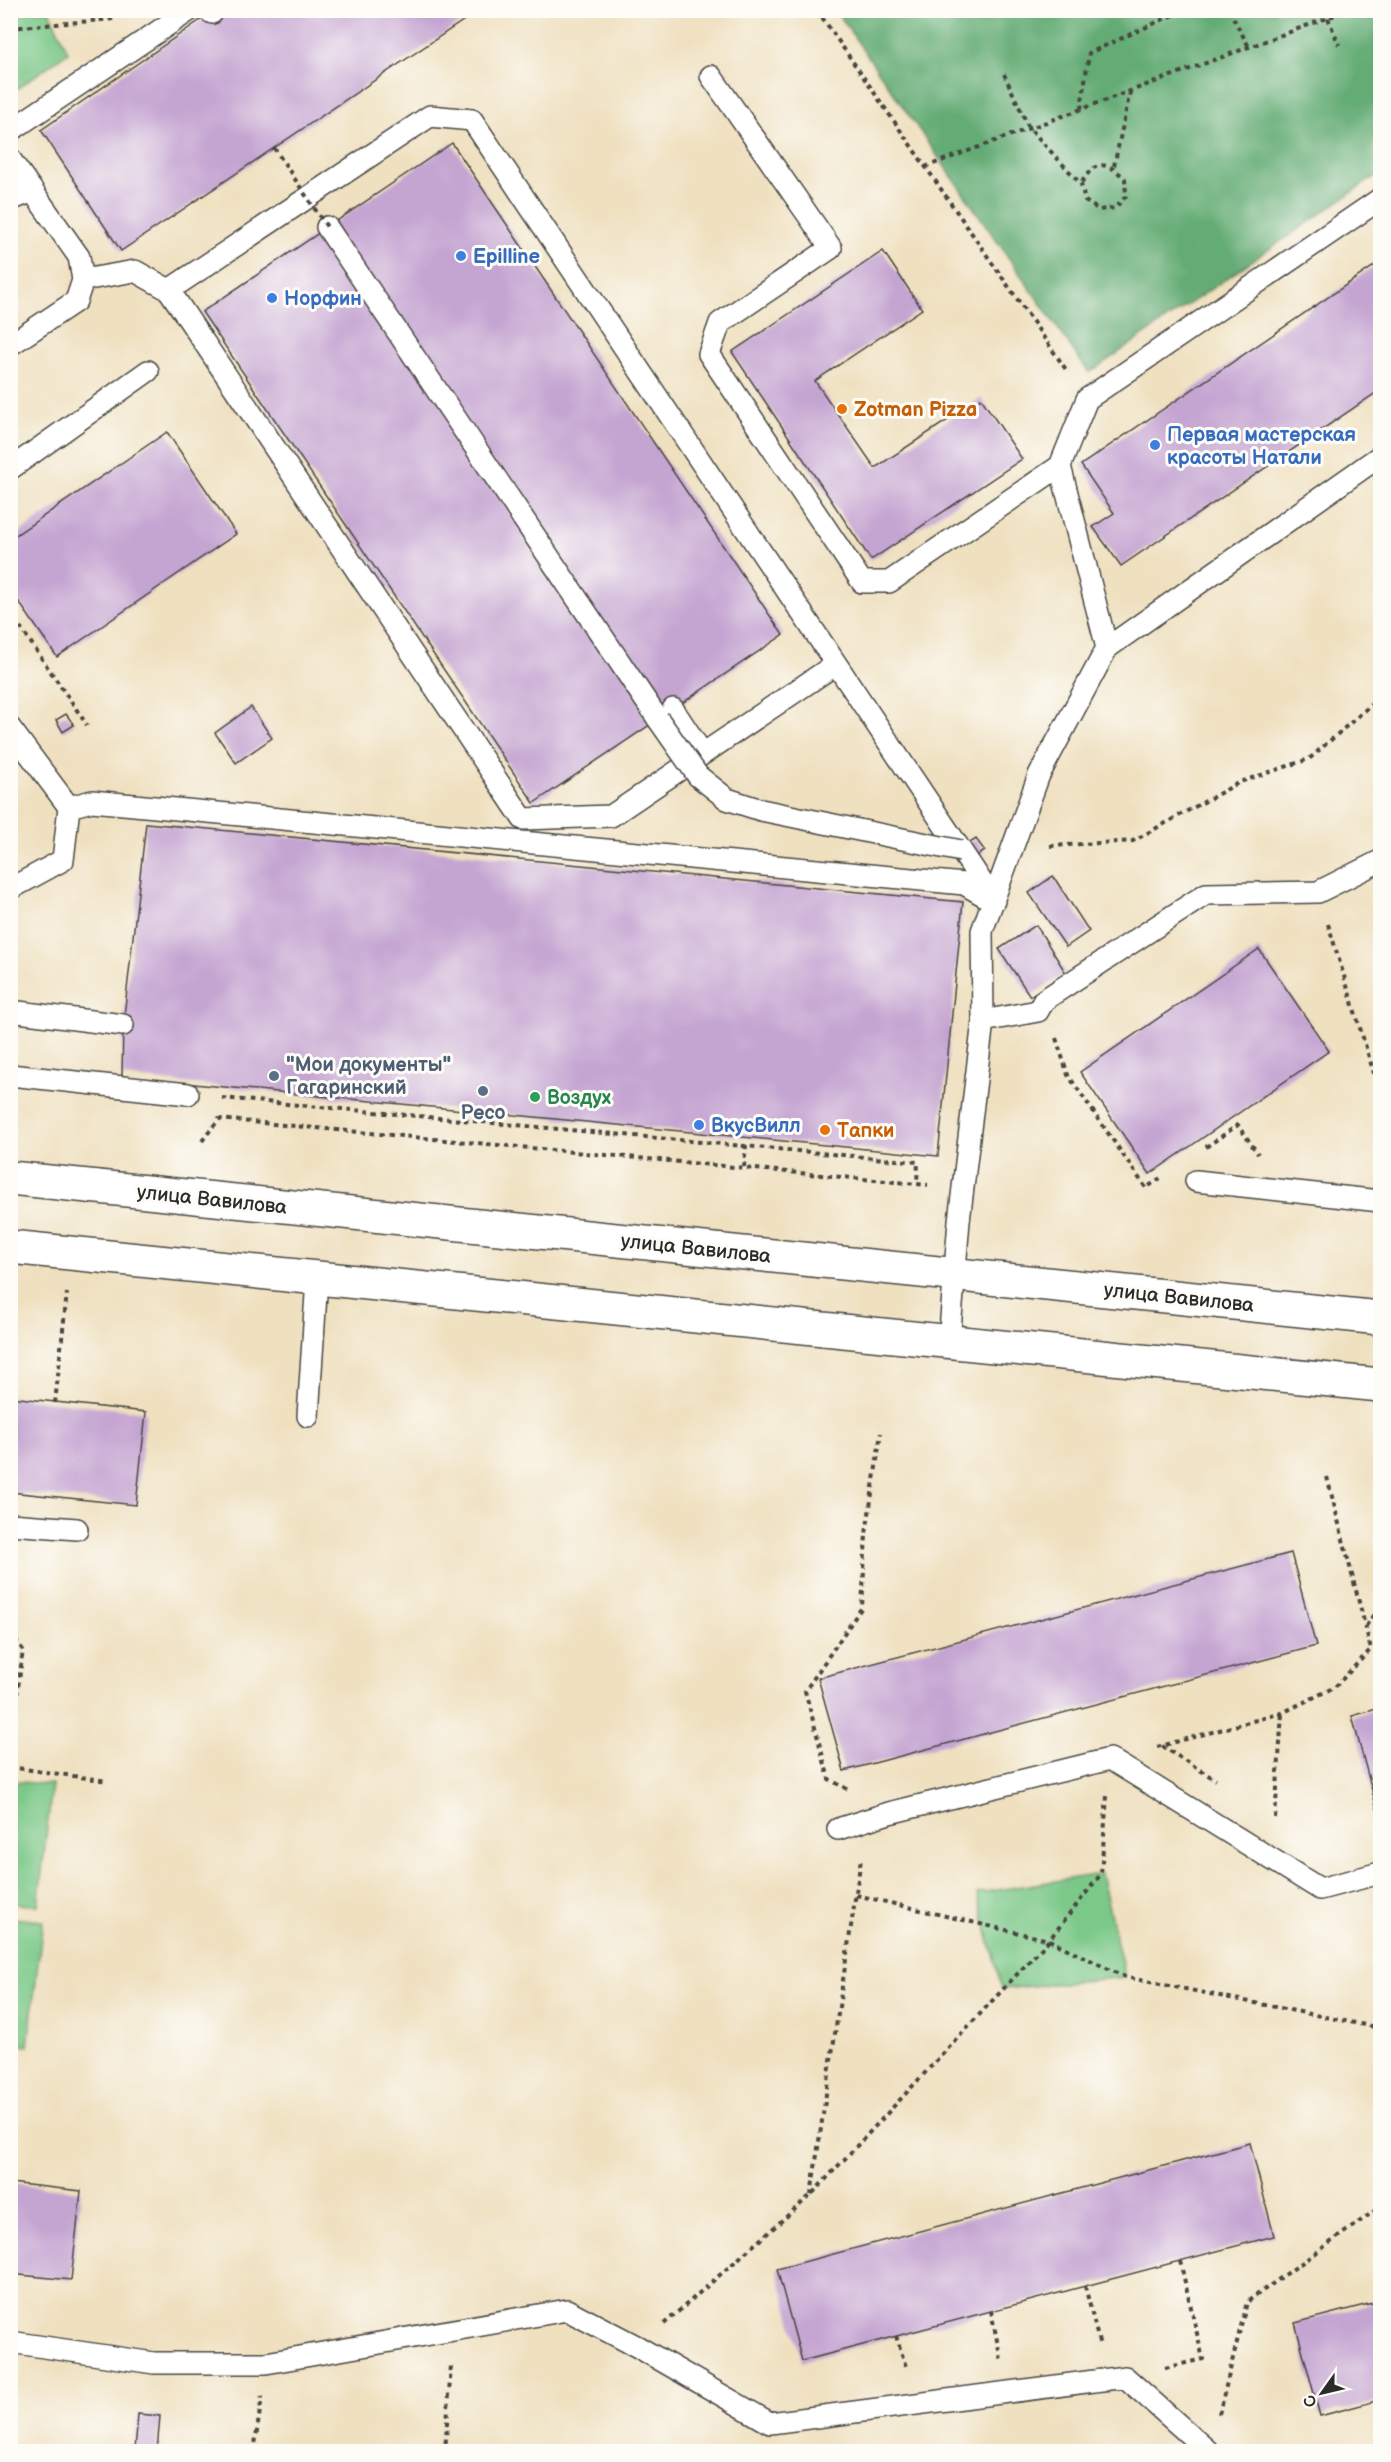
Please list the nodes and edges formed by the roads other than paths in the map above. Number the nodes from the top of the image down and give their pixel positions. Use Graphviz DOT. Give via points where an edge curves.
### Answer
graph roads {
  1 [pos="190,10"];
  2 [pos="711,76"];
  3 [pos="10,131"];
  4 [pos="10,159"];
  5 [pos="33,191"];
  6 [pos="1380,199"];
  7 [pos="10,200"];
  8 [pos="327,227"];
  9 [pos="83,280"];
  10 [pos="170,290"];
  11 [pos="10,345"];
  12 [pos="148,371"];
  13 [pos="1380,456"];
  14 [pos="1060,466"];
  15 [pos="10,469"];
  16 [pos="1107,648"];
  17 [pos="836,664"];
  18 [pos="666,714"];
  19 [pos="10,728"];
  20 [pos="702,753"];
  21 [pos="69,807"];
  22 [pos="961,851"];
  23 [pos="1380,861"];
  24 [pos="10,889"];
  25 [pos="994,901"];
  26 [pos="10,1011"];
  27 [pos="983,1020"];
  28 [pos="123,1025"];
  29 [pos="10,1075"];
  30 [pos="188,1094"];
  31 [pos="10,1178"];
  32 [pos="1196,1181"];
  33 [pos="1380,1202"];
  34 [pos="10,1247"];
  35 [pos="955,1274"];
  36 [pos="318,1279"];
  37 [pos="1380,1318"];
  38 [pos="950,1342"];
  39 [pos="1380,1385"];
  40 [pos="308,1416"];
  41 [pos="10,1524"];
  42 [pos="77,1529"];
  43 [pos="838,1829"];
  44 [pos="1380,1873"];
  45 [pos="10,2342"];
  46 [pos="1209,2451"];
  1 -- 3 [label="lane"];
  2 -- 14 [label="lane" via="831,248 720,323 709,354 862,582 889,582"];
  4 -- 5 [label="lane"];
  5 -- 7 [label="lane"];
  5 -- 9 [label="lane" via="79,257"];
  6 -- 14 [label="lane" via="1087,399"];
  8 -- 18 [label="lane"];
  9 -- 10 [label="lane" via="135,271"];
  9 -- 11 [label="lane" via="76,301"];
  10 -- 17 [label="lane" via="430,116 472,120"];
  10 -- 20 [label="lane" via="523,819 611,816"];
  12 -- 15 [label="lane"];
  13 -- 16 [label="lane"];
  14 -- 16 [label="lane"];
  16 -- 25 [label="lane" via="1039,775"];
  17 -- 20 [label="lane"];
  17 -- 22 [label="lane"];
  18 -- 20 [label="lane"];
  18 -- 22 [label="lane, bridge" via="698,776 727,799 761,810"];
  19 -- 21 [label="lane"];
  21 -- 24 [label="lane" via="63,860"];
  21 -- 25 [label="lane" via="92,801 964,884"];
  22 -- 25 [label="lane"];
  23 -- 27 [label="lane" via="1318,892 1206,894 1044,1000 1038,1011"];
  25 -- 27 [label="lane" via="982,931"];
  26 -- 28 [label="lane"];
  27 -- 35 [label="lane"];
  29 -- 30 [label="lane"];
  31 -- 35 [label="street, улица Вавилова"];
  32 -- 33 [label="lane"];
  34 -- 36 [label="street"];
  35 -- 37 [label="street, улица Вавилова"];
  35 -- 38 [label="lane"];
  36 -- 38 [label="street"];
  36 -- 40 [label="lane"];
  38 -- 39 [label="street"];
  41 -- 42 [label="lane"];
  43 -- 44 [label="lane" via="1110,1759 1320,1889"];
  45 -- 46 [label="lane" via="154,2362 266,2363 567,2310 638,2346 770,2423 1117,2378"];
}
